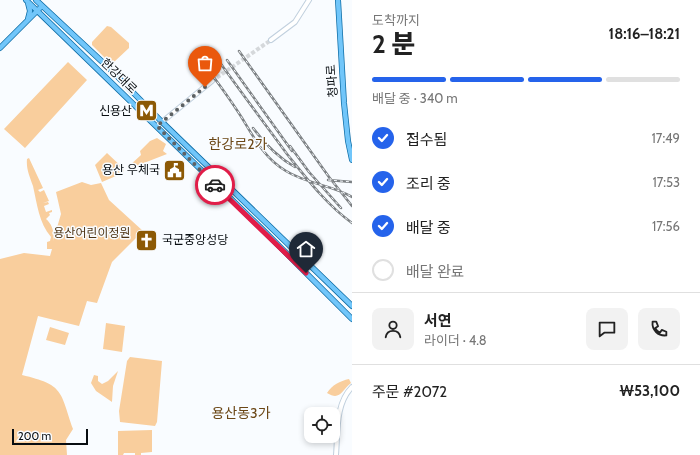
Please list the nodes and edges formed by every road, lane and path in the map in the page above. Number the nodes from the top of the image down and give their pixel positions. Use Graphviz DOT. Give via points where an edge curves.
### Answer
graph roads {
  1 [pos="26,0"];
  2 [pos="36,0"];
  3 [pos="309,0"];
  4 [pos="338,0"];
  5 [pos="42,5"];
  6 [pos="37,10"];
  7 [pos="27,20"];
  8 [pos="271,40"];
  9 [pos="0,48"];
  10 [pos="212,82"];
  11 [pos="162,122"];
  12 [pos="157,126"];
  13 [pos="352,160"];
  14 [pos="352,306"];
  15 [pos="352,319"];
  16 [pos="352,387"];
  17 [pos="336,455"];
  1 -- 6 [label="main road, 한강대로"];
  1 -- 7 [label="main road" via="30,10"];
  2 -- 5 [label="main road, 한강대로"];
  3 -- 8 [label="main road" via="295,22"];
  4 -- 13 [label="main road, 청파로" via="344,103"];
  5 -- 6 [label="main road"];
  5 -- 11 [label="main road, 한강대로"];
  6 -- 7 [label="main road"];
  6 -- 12 [label="main road, 한강대로"];
  7 -- 9 [label="main road"];
  10 -- 11 [label="main road"];
  11 -- 12 [label="main road"];
  11 -- 14 [label="main road, 한강대로"];
  12 -- 15 [label="main road, 한강대로"];
  16 -- 17 [label="main road" via="344,397 341,407"];
}
